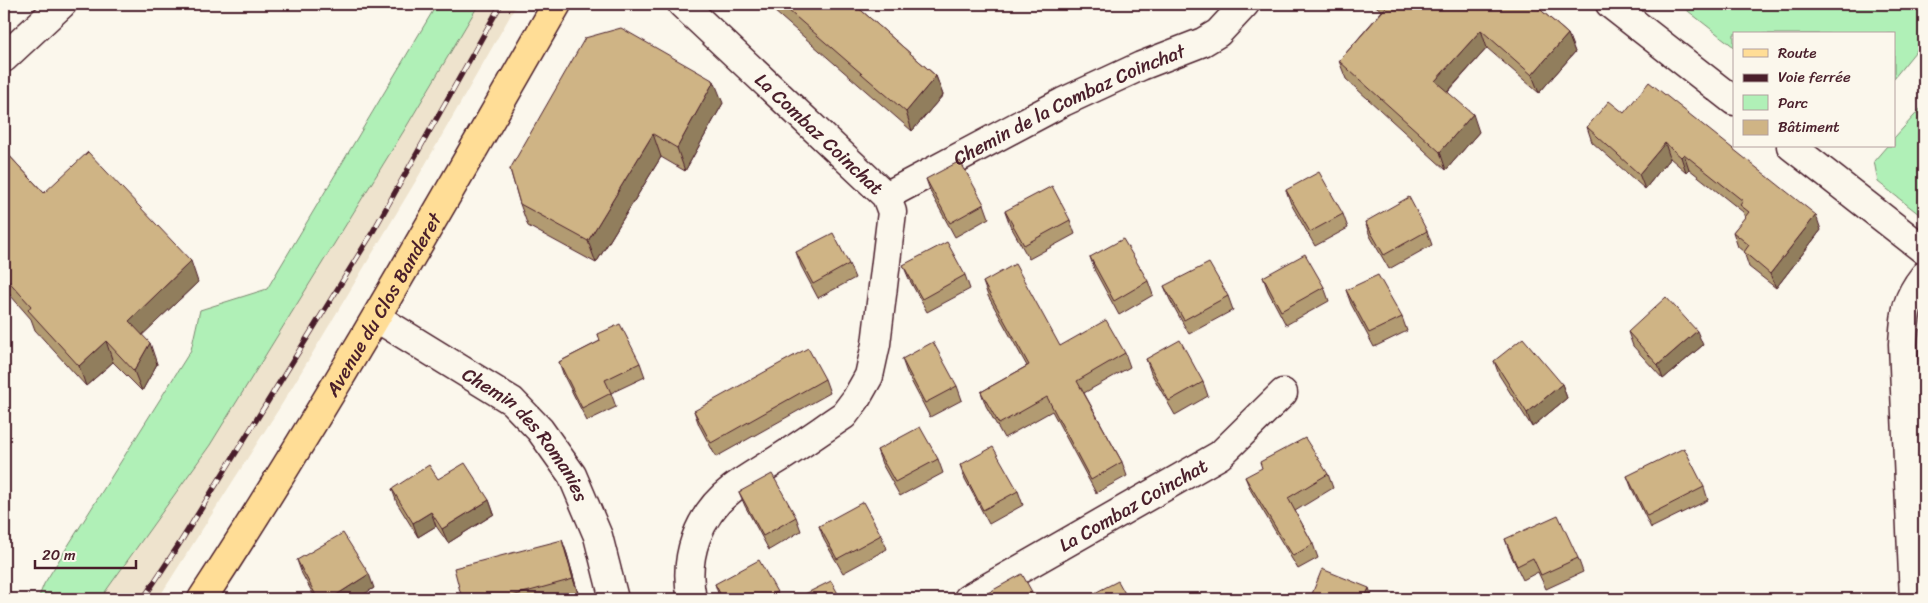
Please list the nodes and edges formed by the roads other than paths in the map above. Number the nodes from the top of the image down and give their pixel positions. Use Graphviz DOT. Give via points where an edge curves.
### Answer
graph roads {
  1 [pos="62,4"];
  2 [pos="557,4"];
  3 [pos="682,4"];
  4 [pos="1245,4"];
  5 [pos="1610,4"];
  6 [pos="4,58"];
  7 [pos="1733,101"];
  8 [pos="1794,148"];
  9 [pos="886,196"];
  10 [pos="1924,250"];
  11 [pos="1924,276"];
  12 [pos="377,318"];
  13 [pos="1284,393"];
  14 [pos="202,599"];
  15 [pos="614,599"];
  16 [pos="692,599"];
  17 [pos="968,599"];
  18 [pos="1914,599"];
  1 -- 6 [label="street"];
  2 -- 12 [label="main road, Avenue du Clos Banderet"];
  3 -- 9 [label="street, La Combaz Coinchat"];
  4 -- 9 [label="street, Chemin de la Combaz Coinchat" via="1218,33 1203,42 1102,83"];
  5 -- 7 [label="street"];
  8 -- 10 [label="street"];
  9 -- 16 [label="street, La Combaz Coinchat" via="892,212 876,344 868,376 844,415 731,490 713,507 694,542 689,586"];
  11 -- 18 [label="street" via="1910,296 1903,344"];
  12 -- 14 [label="main road, Avenue du Clos Banderet"];
  12 -- 15 [label="street, Chemin des Romanies" via="512,401 540,430 572,475 598,536"];
  13 -- 17 [label="street, La Combaz Coinchat" via="1220,455"];
}
